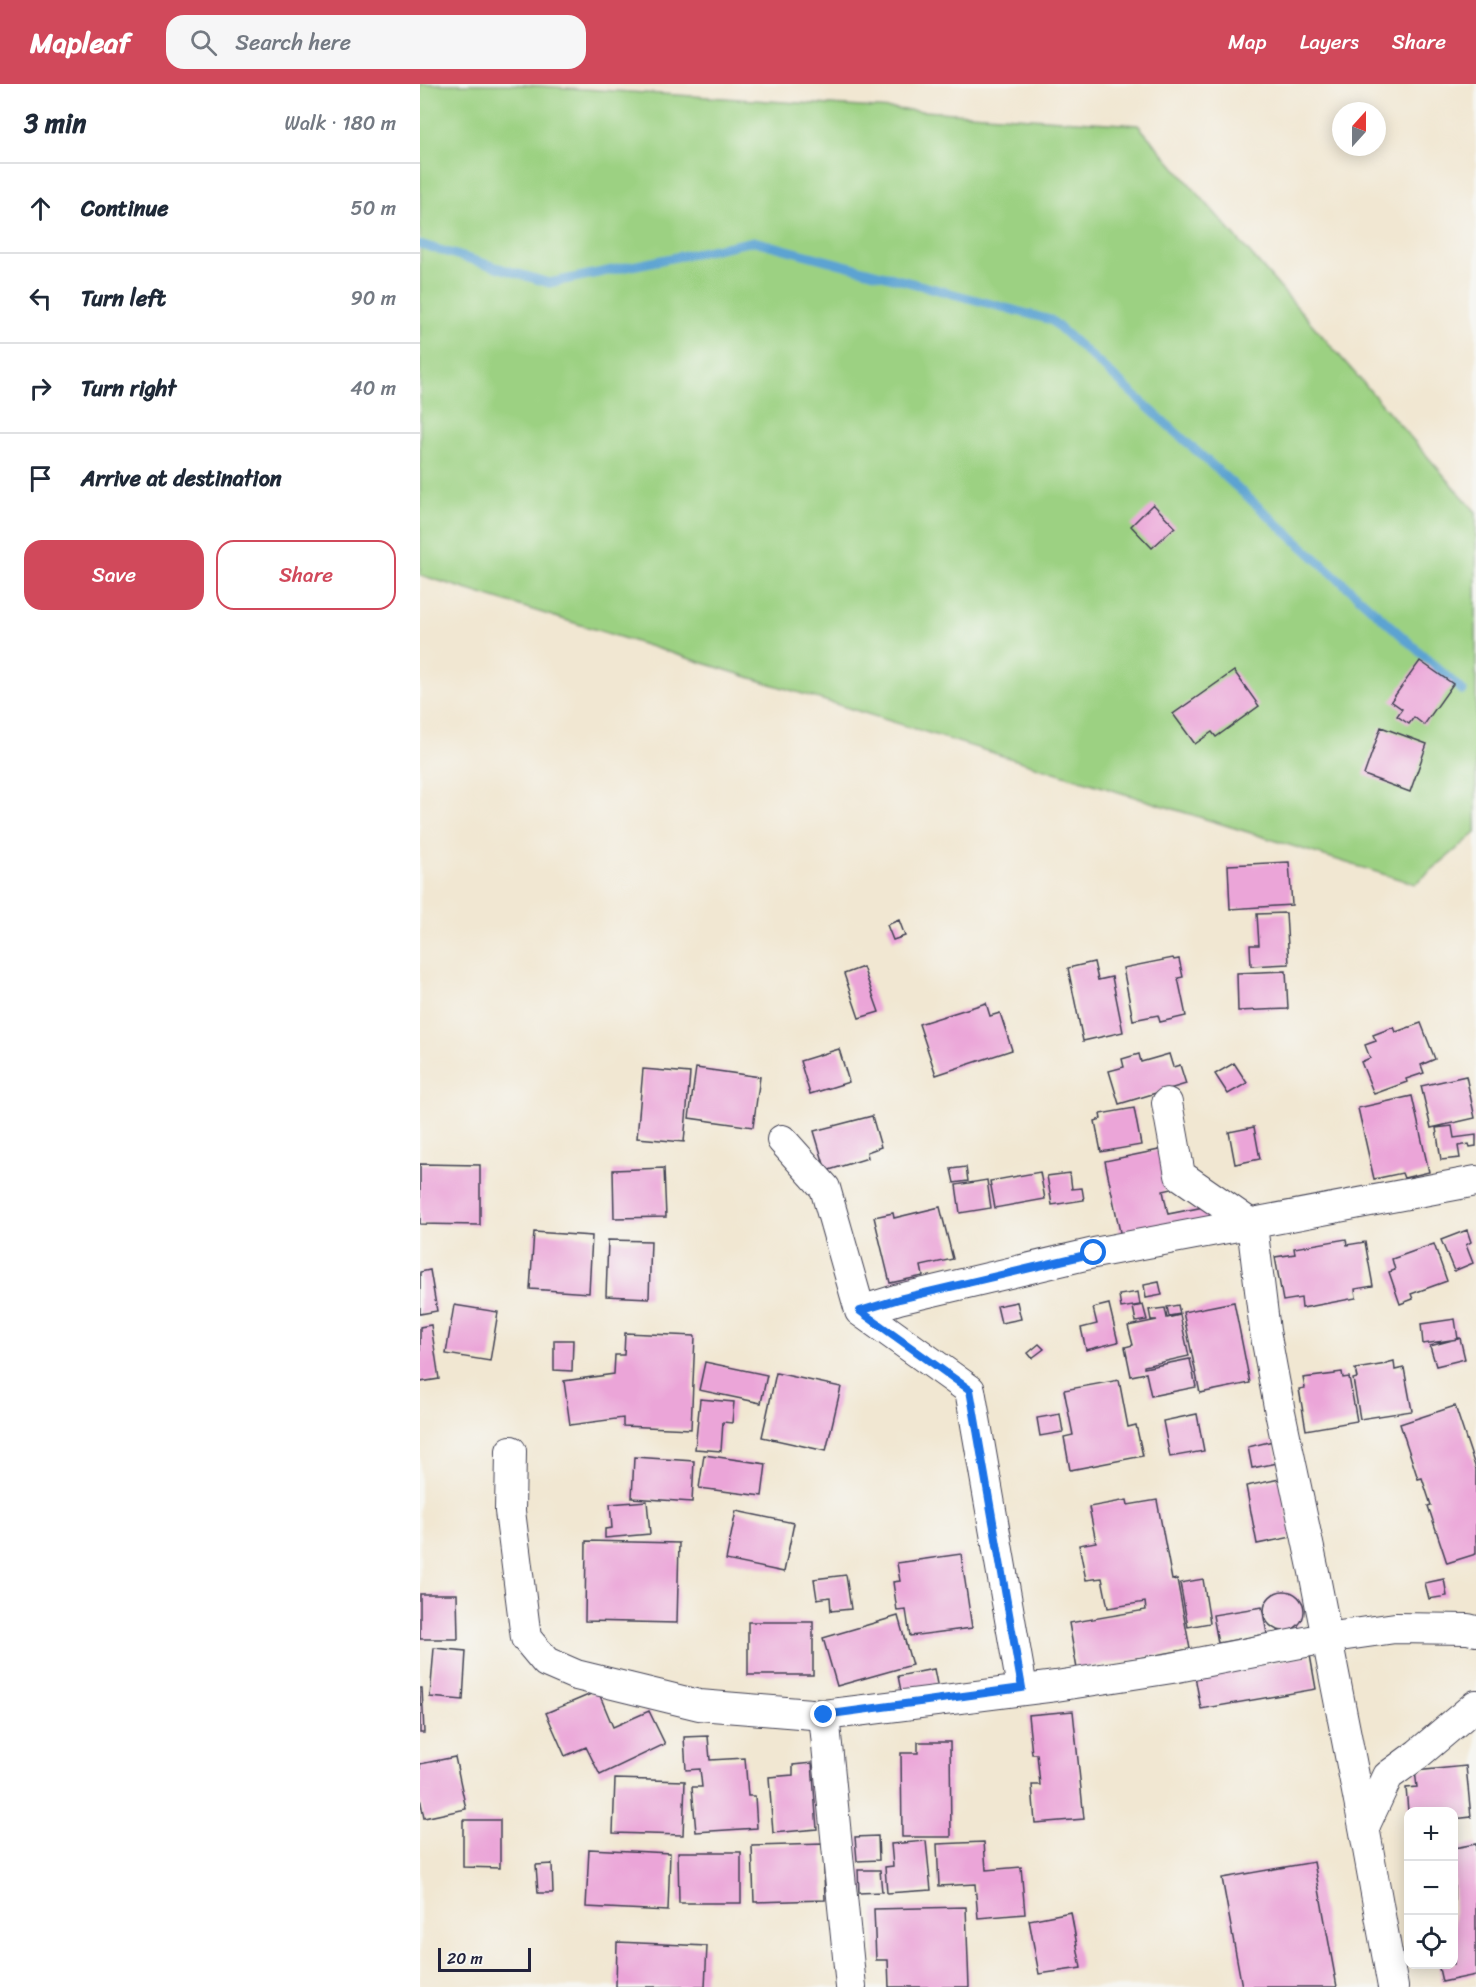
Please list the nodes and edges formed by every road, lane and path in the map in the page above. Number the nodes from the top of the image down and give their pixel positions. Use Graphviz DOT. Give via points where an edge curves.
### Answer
graph roads {
  1 [pos="1167,1103"];
  2 [pos="782,1140"];
  3 [pos="1476,1181"];
  4 [pos="1252,1225"];
  5 [pos="860,1311"];
  6 [pos="512,1451"];
  7 [pos="1476,1631"];
  8 [pos="1326,1638"];
  9 [pos="1022,1688"];
  10 [pos="1476,1705"];
  11 [pos="824,1715"];
  12 [pos="1364,1827"];
  13 [pos="851,1987"];
  14 [pos="1393,1987"];
  1 -- 4 [label="street" via="1180,1175"];
  2 -- 5 [label="street" via="825,1188"];
  3 -- 4 [label="street"];
  4 -- 5 [label="street" via="1094,1253"];
  4 -- 8 [label="street" via="1265,1331"];
  5 -- 9 [label="street" via="970,1390"];
  6 -- 11 [label="street" via="510,1511 526,1638 546,1662 576,1675 699,1705"];
  7 -- 8 [label="street" via="1395,1628"];
  8 -- 9 [label="street" via="1172,1668"];
  8 -- 12 [label="street"];
  9 -- 11 [label="street"];
  10 -- 12 [label="street" via="1389,1776"];
  11 -- 13 [label="street"];
  12 -- 14 [label="street"];
}
